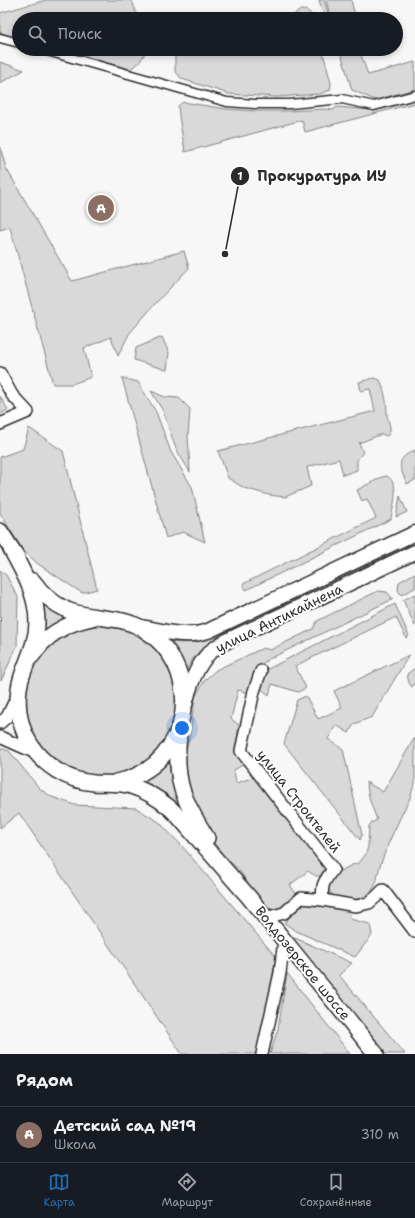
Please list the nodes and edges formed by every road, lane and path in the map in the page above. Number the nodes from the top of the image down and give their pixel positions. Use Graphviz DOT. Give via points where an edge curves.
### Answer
graph roads {
  1 [pos="0,38"];
  2 [pos="12,41"];
  3 [pos="65,56"];
  4 [pos="415,95"];
  5 [pos="0,373"];
  6 [pos="0,424"];
  7 [pos="0,531"];
  8 [pos="415,533"];
  9 [pos="11,549"];
  10 [pos="415,552"];
  11 [pos="109,618"];
  12 [pos="139,627"];
  13 [pos="28,662"];
  14 [pos="261,671"];
  15 [pos="19,691"];
  16 [pos="181,722"];
  17 [pos="0,723"];
  18 [pos="0,736"];
  19 [pos="37,753"];
  20 [pos="110,783"];
  21 [pos="228,873"];
  22 [pos="323,900"];
  23 [pos="265,918"];
  24 [pos="415,932"];
  25 [pos="284,940"];
  26 [pos="262,1054"];
  27 [pos="376,1054"];
  1 -- 2 [label="street"];
  3 -- 4 [label="street" via="227,102 290,104 342,100 374,106"];
  5 -- 6 [label="street" via="12,395 28,412"];
  7 -- 9 [label="main road"];
  8 -- 12 [label="street, улица Антикайнена" via="208,631 183,635"];
  9 -- 11 [label="main road" via="48,599 68,610"];
  9 -- 13 [label="main road" via="33,593 37,613 36,631"];
  10 -- 16 [label="street, улица Антикайнена" via="216,648 203,660 192,681"];
  11 -- 12 [label="main road"];
  11 -- 13 [label="main road" via="77,621 62,628 48,637"];
  12 -- 16 [label="main road" via="163,646 178,671 184,705"];
  13 -- 15 [label="main road"];
  14 -- 22 [label="street, улица Строителей" via="241,751 333,869 324,881"];
  15 -- 17 [label="street" via="7,716"];
  15 -- 19 [label="main road" via="18,705 22,724 29,742"];
  16 -- 20 [label="main road" via="172,744 154,765 136,776"];
  16 -- 21 [label="main road" via="177,757 180,783 194,817"];
  18 -- 19 [label="street"];
  19 -- 20 [label="main road" via="48,765 62,774 93,784"];
  20 -- 21 [label="main road" via="133,786 155,797 186,825"];
  21 -- 23 [label="main road, Волдозерское шоссе"];
  22 -- 23 [label="street" via="301,898 284,913"];
  22 -- 24 [label="street" via="356,906 369,903 382,890"];
  23 -- 25 [label="main road, Волдозерское шоссе"];
  25 -- 26 [label="street" via="280,973"];
  25 -- 27 [label="main road, Волдозерское шоссе"];
}
